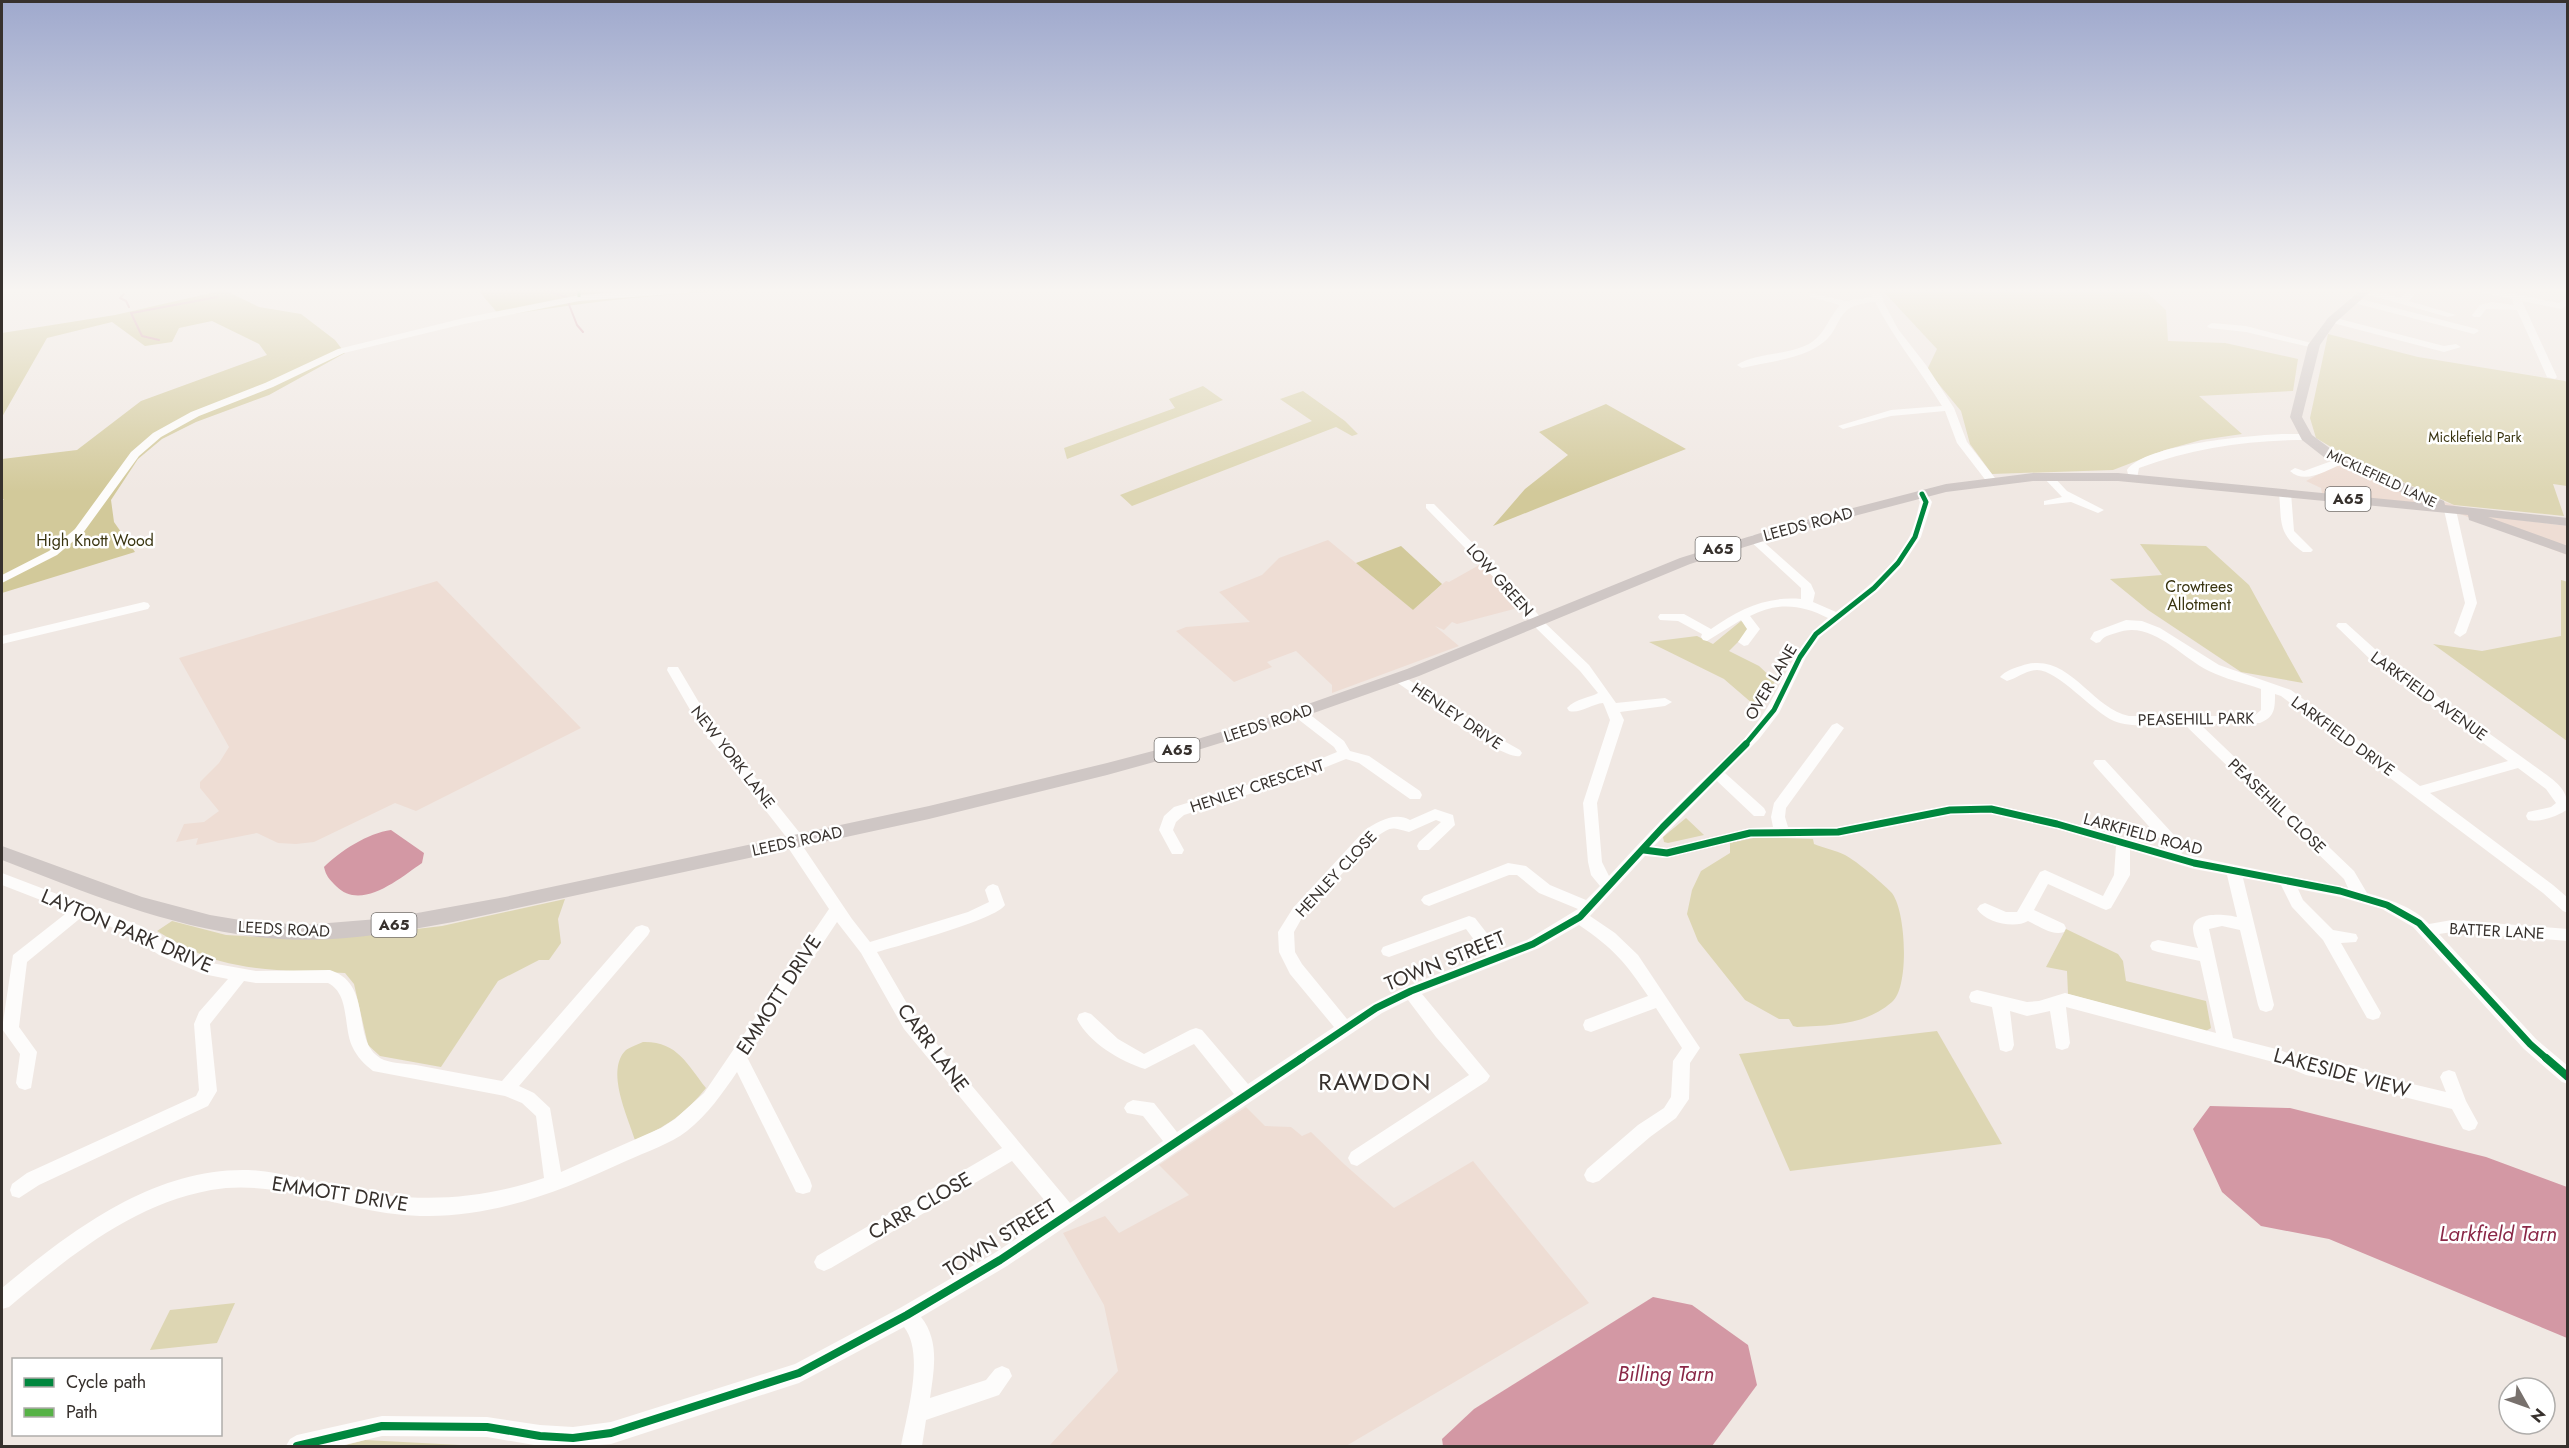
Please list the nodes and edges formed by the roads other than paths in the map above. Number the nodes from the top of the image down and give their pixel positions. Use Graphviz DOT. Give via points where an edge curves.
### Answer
graph roads {
  1 [pos="327,358"];
  2 [pos="1770,358"];
  3 [pos="1916,358"];
  4 [pos="2311,358"];
  5 [pos="2543,358"];
  6 [pos="1742,365"];
  7 [pos="2552,377"];
  8 [pos="1949,408"];
  9 [pos="1843,426"];
  10 [pos="2307,437"];
  11 [pos="2340,461"];
  12 [pos="2295,471"];
  13 [pos="2047,476"];
  14 [pos="2133,476"];
  15 [pos="1991,480"];
  16 [pos="2285,493"];
  17 [pos="1922,494"];
  18 [pos="2071,499"];
  19 [pos="2413,500"];
  20 [pos="2048,503"];
  21 [pos="1430,506"];
  22 [pos="2098,510"];
  23 [pos="2453,510"];
  24 [pos="2568,522"];
  25 [pos="1753,538"];
  26 [pos="2307,550"];
  27 [pos="2568,551"];
  28 [pos="2,580"];
  29 [pos="1806,604"];
  30 [pos="144,606"];
  31 [pos="1742,614"];
  32 [pos="1664,617"];
  33 [pos="1836,617"];
  34 [pos="1538,623"];
  35 [pos="2342,626"];
  36 [pos="2460,633"];
  37 [pos="2096,639"];
  38 [pos="2,640"];
  39 [pos="1744,642"];
  40 [pos="673,670"];
  41 [pos="2007,677"];
  42 [pos="1400,678"];
  43 [pos="2268,687"];
  44 [pos="1665,702"];
  45 [pos="1610,703"];
  46 [pos="1574,708"];
  47 [pos="1299,713"];
  48 [pos="2187,720"];
  49 [pos="1837,728"];
  50 [pos="1515,753"];
  51 [pos="1345,754"];
  52 [pos="2100,763"];
  53 [pos="2520,763"];
  54 [pos="1718,774"];
  55 [pos="2419,792"];
  56 [pos="1415,795"];
  57 [pos="1759,812"];
  58 [pos="2534,816"];
  59 [pos="1782,832"];
  60 [pos="795,841"];
  61 [pos="2123,843"];
  62 [pos="1424,846"];
  63 [pos="1177,850"];
  64 [pos="1644,850"];
  65 [pos="2,853"];
  66 [pos="2176,858"];
  67 [pos="2235,871"];
  68 [pos="2,879"];
  69 [pos="2287,881"];
  70 [pos="1609,886"];
  71 [pos="993,890"];
  72 [pos="2361,897"];
  73 [pos="1429,900"];
  74 [pos="2568,907"];
  75 [pos="82,909"];
  76 [pos="837,909"];
  77 [pos="1984,909"];
  78 [pos="1585,912"];
  79 [pos="2025,912"];
  80 [pos="2246,925"];
  81 [pos="2058,928"];
  82 [pos="2427,930"];
  83 [pos="642,931"];
  84 [pos="2568,934"];
  85 [pos="2329,936"];
  86 [pos="2350,938"];
  87 [pos="2158,946"];
  88 [pos="867,949"];
  89 [pos="1389,951"];
  90 [pos="2206,956"];
  91 [pos="1496,957"];
  92 [pos="241,974"];
  93 [pos="1411,991"];
  94 [pos="1977,997"];
  95 [pos="1660,999"];
  96 [pos="2000,1002"];
  97 [pos="2057,1003"];
  98 [pos="2266,1005"];
  99 [pos="2373,1013"];
  100 [pos="1085,1019"];
  101 [pos="1591,1025"];
  102 [pos="1345,1028"];
  103 [pos="2062,1043"];
  104 [pos="2226,1043"];
  105 [pos="2006,1046"];
  106 [pos="738,1057"];
  107 [pos="2449,1077"];
  108 [pos="2568,1077"];
  109 [pos="25,1083"];
  110 [pos="506,1089"];
  111 [pos="1246,1095"];
  112 [pos="2458,1102"];
  113 [pos="1133,1108"];
  114 [pos="2469,1124"];
  115 [pos="1175,1143"];
  116 [pos="1015,1150"];
  117 [pos="1357,1158"];
  118 [pos="1593,1175"];
  119 [pos="554,1184"];
  120 [pos="803,1186"];
  121 [pos="19,1190"];
  122 [pos="1068,1215"];
  123 [pos="824,1262"];
  124 [pos="2,1300"];
  125 [pos="907,1315"];
  126 [pos="1002,1376"];
  127 [pos="918,1412"];
  128 [pos="297,1446"];
  129 [pos="912,1446"];
  1 -- 28 [label="street" via="195,414 157,435 135,454 80,531 53,553"];
  2 -- 6 [label="street"];
  3 -- 8 [label="street"];
  4 -- 10 [label="main road" via="2296,417"];
  5 -- 7 [label="street"];
  8 -- 9 [label="street" via="1891,413"];
  8 -- 15 [label="street" via="1962,443"];
  10 -- 11 [label="main road, MICKLEFIELD LANE"];
  10 -- 14 [label="street" via="2241,438 2207,444 2135,466"];
  11 -- 12 [label="street" via="2304,475"];
  11 -- 19 [label="main road, MICKLEFIELD LANE"];
  13 -- 14 [label="main road, LEEDS ROAD / A65"];
  13 -- 15 [label="main road, LEEDS ROAD / A65"];
  13 -- 18 [label="street" via="2053,486"];
  14 -- 16 [label="main road, LEEDS ROAD / A65"];
  15 -- 17 [label="main road, LEEDS ROAD / A65"];
  16 -- 19 [label="main road, LEEDS ROAD / A65"];
  16 -- 26 [label="street" via="2285,523 2291,538"];
  17 -- 25 [label="main road, LEEDS ROAD / A65"];
  17 -- 33 [label="street, OVER LANE" via="1926,502 1918,528 1898,563 1874,588"];
  18 -- 20 [label="street"];
  18 -- 22 [label="street"];
  19 -- 23 [label="main road, LEEDS ROAD / A65"];
  21 -- 34 [label="street, LOW GREEN"];
  23 -- 24 [label="main road, A65"];
  23 -- 27 [label="main road"];
  23 -- 36 [label="street" via="2471,603"];
  25 -- 29 [label="street" via="1806,587"];
  25 -- 34 [label="main road, LEEDS ROAD / A65" via="1657,570"];
  29 -- 31 [label="street" via="1790,600"];
  29 -- 33 [label="street"];
  30 -- 38 [label="street"];
  31 -- 32 [label="street" via="1709,635 1680,617"];
  31 -- 39 [label="street" via="1754,629"];
  33 -- 54 [label="street, OVER LANE" via="1816,634 1800,657 1774,710"];
  34 -- 42 [label="main road, LEEDS ROAD / A65"];
  34 -- 45 [label="street, LOW GREEN" via="1583,665"];
  35 -- 53 [label="street, LARKFIELD AVENUE" via="2381,662"];
  37 -- 43 [label="street, LARKFIELD DRIVE" via="2098,634 2126,624 2142,625 2214,668"];
  40 -- 60 [label="street, NEW YORK LANE" via="705,724"];
  41 -- 48 [label="street, PEASEHILL PARK" via="2043,666 2119,718"];
  42 -- 47 [label="main road, LEEDS ROAD / A65"];
  42 -- 50 [label="street, HENLEY DRIVE"];
  43 -- 48 [label="street, PEASEHILL PARK" via="2270,702 2263,717"];
  43 -- 55 [label="street, LARKFIELD DRIVE" via="2298,701"];
  44 -- 45 [label="street"];
  45 -- 46 [label="street" via="1588,700"];
  45 -- 70 [label="street" via="1617,720 1590,803 1597,870"];
  47 -- 51 [label="street" via="1339,744"];
  47 -- 60 [label="main road, LEEDS ROAD / A65" via="1100,772"];
  48 -- 72 [label="street, PEASEHILL CLOSE" via="2349,875"];
  49 -- 59 [label="street" via="1779,807"];
  51 -- 56 [label="street" via="1364,759"];
  51 -- 63 [label="street, HENLEY CRESCENT" via="1291,776 1179,811 1169,820 1166,830"];
  52 -- 66 [label="street" via="2169,839"];
  53 -- 55 [label="street"];
  53 -- 58 [label="street, LARKFIELD AVENUE" via="2550,784 2564,804 2555,811"];
  54 -- 57 [label="street"];
  54 -- 64 [label="street, OVER LANE"];
  55 -- 74 [label="street, LARKFIELD DRIVE"];
  59 -- 61 [label="street, LARKFIELD ROAD" via="1838,832 1950,810 1983,809 2021,814"];
  59 -- 64 [label="street, LARKFIELD ROAD" via="1750,833 1668,853"];
  60 -- 65 [label="main road, LEEDS ROAD / A65" via="465,912 329,933 279,932 196,920 79,883"];
  60 -- 76 [label="street, CARR LANE"];
  61 -- 66 [label="street, LARKFIELD ROAD"];
  61 -- 79 [label="street" via="2121,875 2106,904 2045,876"];
  62 -- 102 [label="street, HENLEY CLOSE" via="1448,825 1448,819 1435,814 1409,827 1401,817 1383,825 1370,834 1298,912 1286,932 1287,952 1296,969"];
  64 -- 70 [label="street, TOWN STREET"];
  66 -- 67 [label="street, LARKFIELD ROAD"];
  67 -- 69 [label="street, LARKFIELD ROAD"];
  67 -- 80 [label="street"];
  68 -- 75 [label="street, LAYTON PARK DRIVE"];
  69 -- 72 [label="street, LARKFIELD ROAD"];
  69 -- 85 [label="street" via="2297,903"];
  70 -- 78 [label="street, TOWN STREET"];
  71 -- 88 [label="street" via="997,905"];
  72 -- 82 [label="street, LARKFIELD ROAD" via="2401,911"];
  73 -- 78 [label="street" via="1508,869 1521,870 1534,884"];
  75 -- 92 [label="street, LAYTON PARK DRIVE" via="135,930 165,951 209,969"];
  75 -- 109 [label="street" via="19,959 10,1029 29,1052"];
  76 -- 88 [label="street, CARR LANE"];
  76 -- 106 [label="street, EMMOTT DRIVE"];
  77 -- 79 [label="street" via="2004,918 2022,918"];
  78 -- 91 [label="street, TOWN STREET" via="1533,944"];
  78 -- 95 [label="street" via="1632,959"];
  79 -- 81 [label="street"];
  80 -- 90 [label="street" via="2209,920 2201,927"];
  80 -- 98 [label="street"];
  82 -- 84 [label="street, BATTER LANE" via="2452,926"];
  82 -- 108 [label="street, LARKFIELD ROAD" via="2530,1044"];
  83 -- 110 [label="street"];
  85 -- 86 [label="street"];
  85 -- 99 [label="street"];
  87 -- 90 [label="street"];
  88 -- 116 [label="street, CARR LANE" via="910,1024"];
  89 -- 91 [label="street" via="1469,922"];
  90 -- 104 [label="street"];
  91 -- 93 [label="street, TOWN STREET"];
  92 -- 110 [label="street, LAYTON PARK DRIVE" via="339,979 348,992 359,1043 367,1057 379,1066"];
  92 -- 121 [label="street" via="202,1024 208,1091 202,1101 33,1179"];
  93 -- 102 [label="street, TOWN STREET"];
  93 -- 117 [label="street" via="1480,1076"];
  94 -- 96 [label="street, LAKESIDE VIEW"];
  95 -- 101 [label="street"];
  95 -- 118 [label="street" via="1692,1048 1682,1061 1680,1099 1670,1113"];
  96 -- 97 [label="street, LAKESIDE VIEW" via="2027,1009"];
  96 -- 105 [label="street"];
  97 -- 103 [label="street"];
  97 -- 104 [label="street, LAKESIDE VIEW" via="2065,1000"];
  100 -- 111 [label="street" via="1144,1062 1196,1035"];
  102 -- 111 [label="street, TOWN STREET"];
  104 -- 112 [label="street, LAKESIDE VIEW" via="2306,1068 2353,1072 2380,1084"];
  106 -- 119 [label="street, EMMOTT DRIVE" via="710,1098 681,1125"];
  106 -- 120 [label="street"];
  107 -- 112 [label="street"];
  110 -- 119 [label="street, LAYTON PARK DRIVE" via="528,1098 544,1113"];
  111 -- 115 [label="street, TOWN STREET"];
  112 -- 114 [label="street"];
  113 -- 115 [label="street" via="1148,1108"];
  115 -- 122 [label="street, TOWN STREET"];
  116 -- 122 [label="street, CARR LANE"];
  116 -- 123 [label="street, CARR CLOSE"];
  119 -- 124 [label="street, EMMOTT DRIVE" via="512,1198 443,1208 380,1204 251,1179 199,1184 142,1203 107,1221"];
  122 -- 125 [label="street, TOWN STREET"];
  125 -- 127 [label="street" via="921,1333 925,1360"];
  125 -- 128 [label="street, TOWN STREET" via="799,1373 611,1433 573,1438 487,1427 382,1426"];
  126 -- 127 [label="street" via="992,1388"];
  127 -- 129 [label="street"];
}
